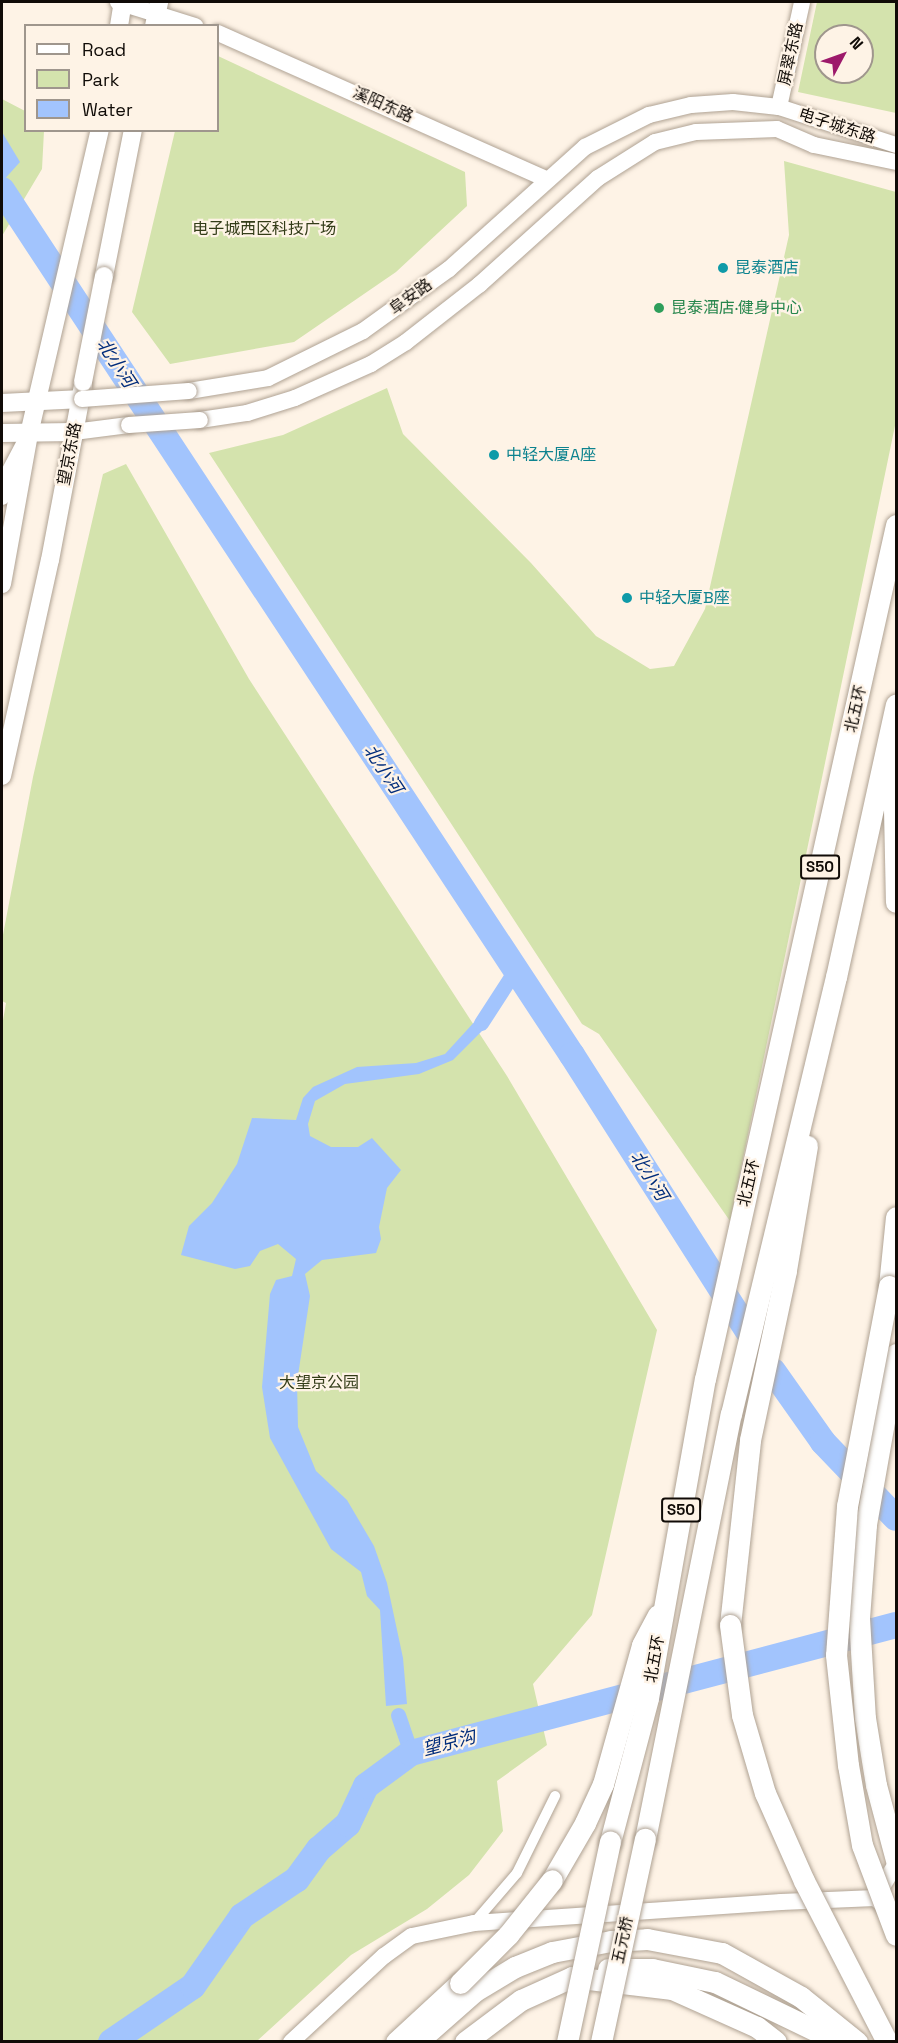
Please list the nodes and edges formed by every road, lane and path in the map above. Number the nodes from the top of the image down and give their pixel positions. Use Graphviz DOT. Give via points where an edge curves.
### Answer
graph roads {
  1 [pos="121,2"];
  2 [pos="802,2"];
  3 [pos="156,13"];
  4 [pos="119,24"];
  5 [pos="189,24"];
  6 [pos="219,33"];
  7 [pos="779,107"];
  8 [pos="777,129"];
  9 [pos="100,132"];
  10 [pos="133,132"];
  11 [pos="897,145"];
  12 [pos="897,162"];
  13 [pos="546,179"];
  14 [pos="82,391"];
  15 [pos="2,403"];
  16 [pos="37,403"];
  17 [pos="74,432"];
  18 [pos="2,434"];
  19 [pos="29,434"];
  20 [pos="2,497"];
  21 [pos="897,525"];
  22 [pos="2,585"];
  23 [pos="894,715"];
  24 [pos="2,776"];
  25 [pos="897,902"];
  26 [pos="836,978"];
  27 [pos="897,1217"];
  28 [pos="897,1354"];
  29 [pos="650,1643"];
  30 [pos="555,1796"];
  31 [pos="645,1839"];
  32 [pos="610,1842"];
  33 [pos="897,1860"];
  34 [pos="897,1864"];
  35 [pos="875,1898"];
  36 [pos="897,1916"];
  37 [pos="474,1923"];
  38 [pos="897,1935"];
  39 [pos="572,1977"];
  40 [pos="291,2042"];
  41 [pos="396,2042"];
  42 [pos="417,2042"];
  43 [pos="465,2042"];
  44 [pos="567,2042"];
  45 [pos="601,2042"];
  46 [pos="776,2042"];
  47 [pos="839,2042"];
  48 [pos="857,2042"];
  49 [pos="887,2042"];
  1 -- 3 [label="main road"];
  1 -- 4 [label="main road"];
  2 -- 7 [label="main road, 屏翠东路"];
  3 -- 5 [label="main road"];
  6 -- 13 [label="main road, 溪阳东路"];
  7 -- 11 [label="main road, 电子城东路"];
  7 -- 13 [label="main road, 阜安路" via="733,102 691,105 649,115 585,147"];
  8 -- 12 [label="main road, 电子城东路" via="814,145"];
  8 -- 17 [label="main road, 阜安路, bridge" via="696,132 655,142 632,153 590,185 479,285 397,348 346,378 247,413"];
  9 -- 16 [label="main road"];
  10 -- 14 [label="main road, 望京东路, bridge"];
  13 -- 14 [label="main road, 阜安路, bridge" via="449,269 363,332 268,378 189,391"];
  14 -- 16 [label="main road, 阜安路"];
  14 -- 17 [label="main road, 望京东路"];
  15 -- 16 [label="main road, 阜安路"];
  16 -- 19 [label="main road"];
  17 -- 19 [label="main road"];
  17 -- 24 [label="main road, 望京东路"];
  18 -- 19 [label="main road"];
  19 -- 20 [label="main road" via="5,480"];
  19 -- 22 [label="main road"];
  21 -- 29 [label="highway, 北五环 / S50" via="705,1379 664,1604"];
  23 -- 25 [label="highway"];
  23 -- 26 [label="highway, 北五环 / S50"];
  26 -- 31 [label="highway, 北五环 / S50" via="731,1414"];
  26 -- 49 [label="highway, bridge" via="786,1270 750,1440 730,1625 742,1715 765,1793 804,1881"];
  27 -- 38 [label="highway, bridge" via="889,1286 847,1506 836,1655 848,1765 862,1845"];
  28 -- 33 [label="highway" via="866,1525 859,1618 865,1718 876,1785"];
  29 -- 32 [label="highway, 北五环 / S50" via="648,1698"];
  29 -- 41 [label="highway, bridge" via="626,1702 603,1784 552,1880 508,1935"];
  30 -- 37 [label="street" via="517,1873"];
  31 -- 45 [label="highway, 五元桥 / S50, bridge"];
  32 -- 44 [label="highway, 五元桥 / S50, bridge"];
  34 -- 35 [label="main road"];
  35 -- 36 [label="main road"];
  35 -- 37 [label="main road"];
  37 -- 40 [label="main road" via="412,1936 384,1956"];
  39 -- 43 [label="highway" via="521,2000"];
  39 -- 46 [label="highway" via="672,1989 710,2004"];
  39 -- 47 [label="highway" via="610,1968 652,1969 715,1982"];
  42 -- 48 [label="highway, bridge" via="475,1991 515,1967 552,1952 610,1941 647,1939 722,1953 801,1997"];
}
